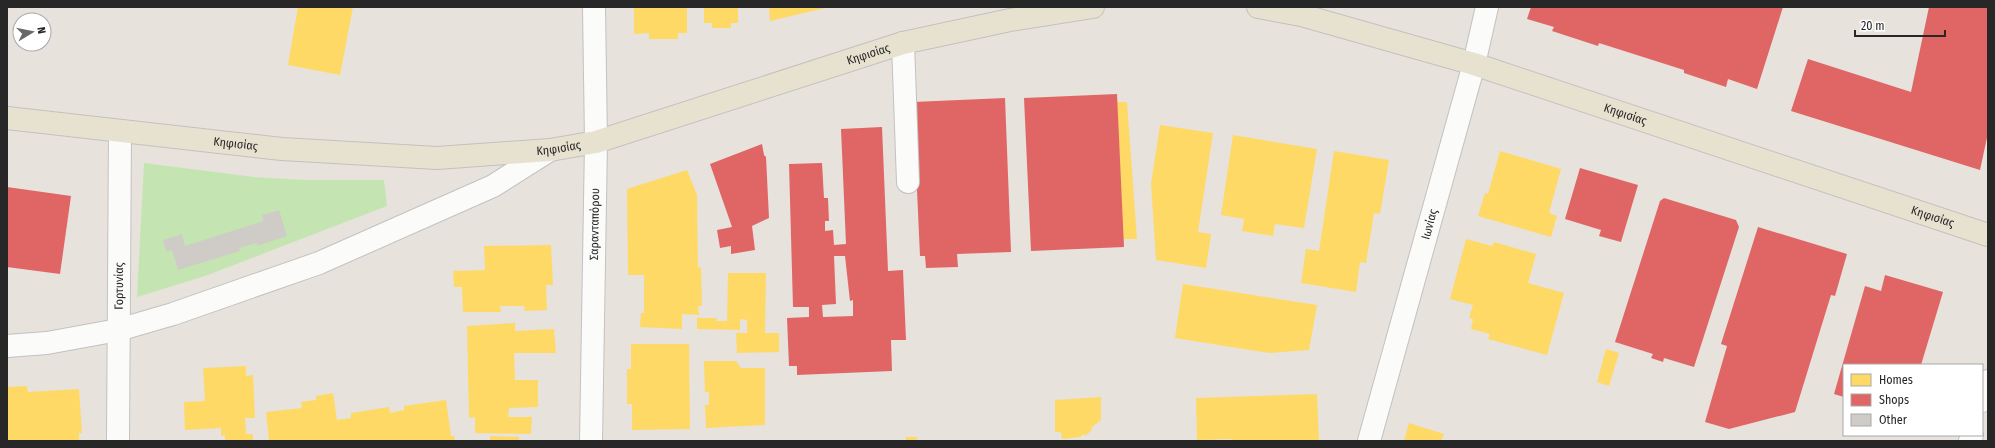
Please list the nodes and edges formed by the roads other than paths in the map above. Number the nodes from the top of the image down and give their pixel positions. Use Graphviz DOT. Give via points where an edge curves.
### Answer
graph roads {
  1 [pos="594,7"];
  2 [pos="1093,7"];
  3 [pos="1258,7"];
  4 [pos="1487,7"];
  5 [pos="904,43"];
  6 [pos="1474,64"];
  7 [pos="7,118"];
  8 [pos="120,132"];
  9 [pos="596,142"];
  10 [pos="550,150"];
  11 [pos="908,182"];
  12 [pos="1988,235"];
  13 [pos="118,330"];
  14 [pos="7,346"];
  15 [pos="1988,380"];
  16 [pos="1983,398"];
  17 [pos="118,441"];
  18 [pos="591,441"];
  19 [pos="1369,441"];
  1 -- 9 [label="street, Σαρανταπόρου"];
  2 -- 5 [label="main road, Κηφισίας" via="1010,20"];
  3 -- 6 [label="main road, Κηφισίας" via="1301,15"];
  4 -- 6 [label="street, Ιωνίας"];
  5 -- 9 [label="main road, Κηφισίας"];
  5 -- 11 [label="street"];
  6 -- 12 [label="main road, Κηφισίας"];
  6 -- 19 [label="street, Ιωνίας"];
  7 -- 8 [label="main road, Κηφισίας"];
  8 -- 10 [label="main road, Κηφισίας" via="361,155 437,158"];
  8 -- 13 [label="street, Γορτυνίας"];
  9 -- 10 [label="main road, Κηφισίας"];
  9 -- 18 [label="street, Σαρανταπόρου"];
  10 -- 13 [label="street" via="493,186 319,263 173,314"];
  13 -- 14 [label="street" via="47,343"];
  13 -- 17 [label="street, Γορτυνίας"];
  15 -- 16 [label="street"];
}
